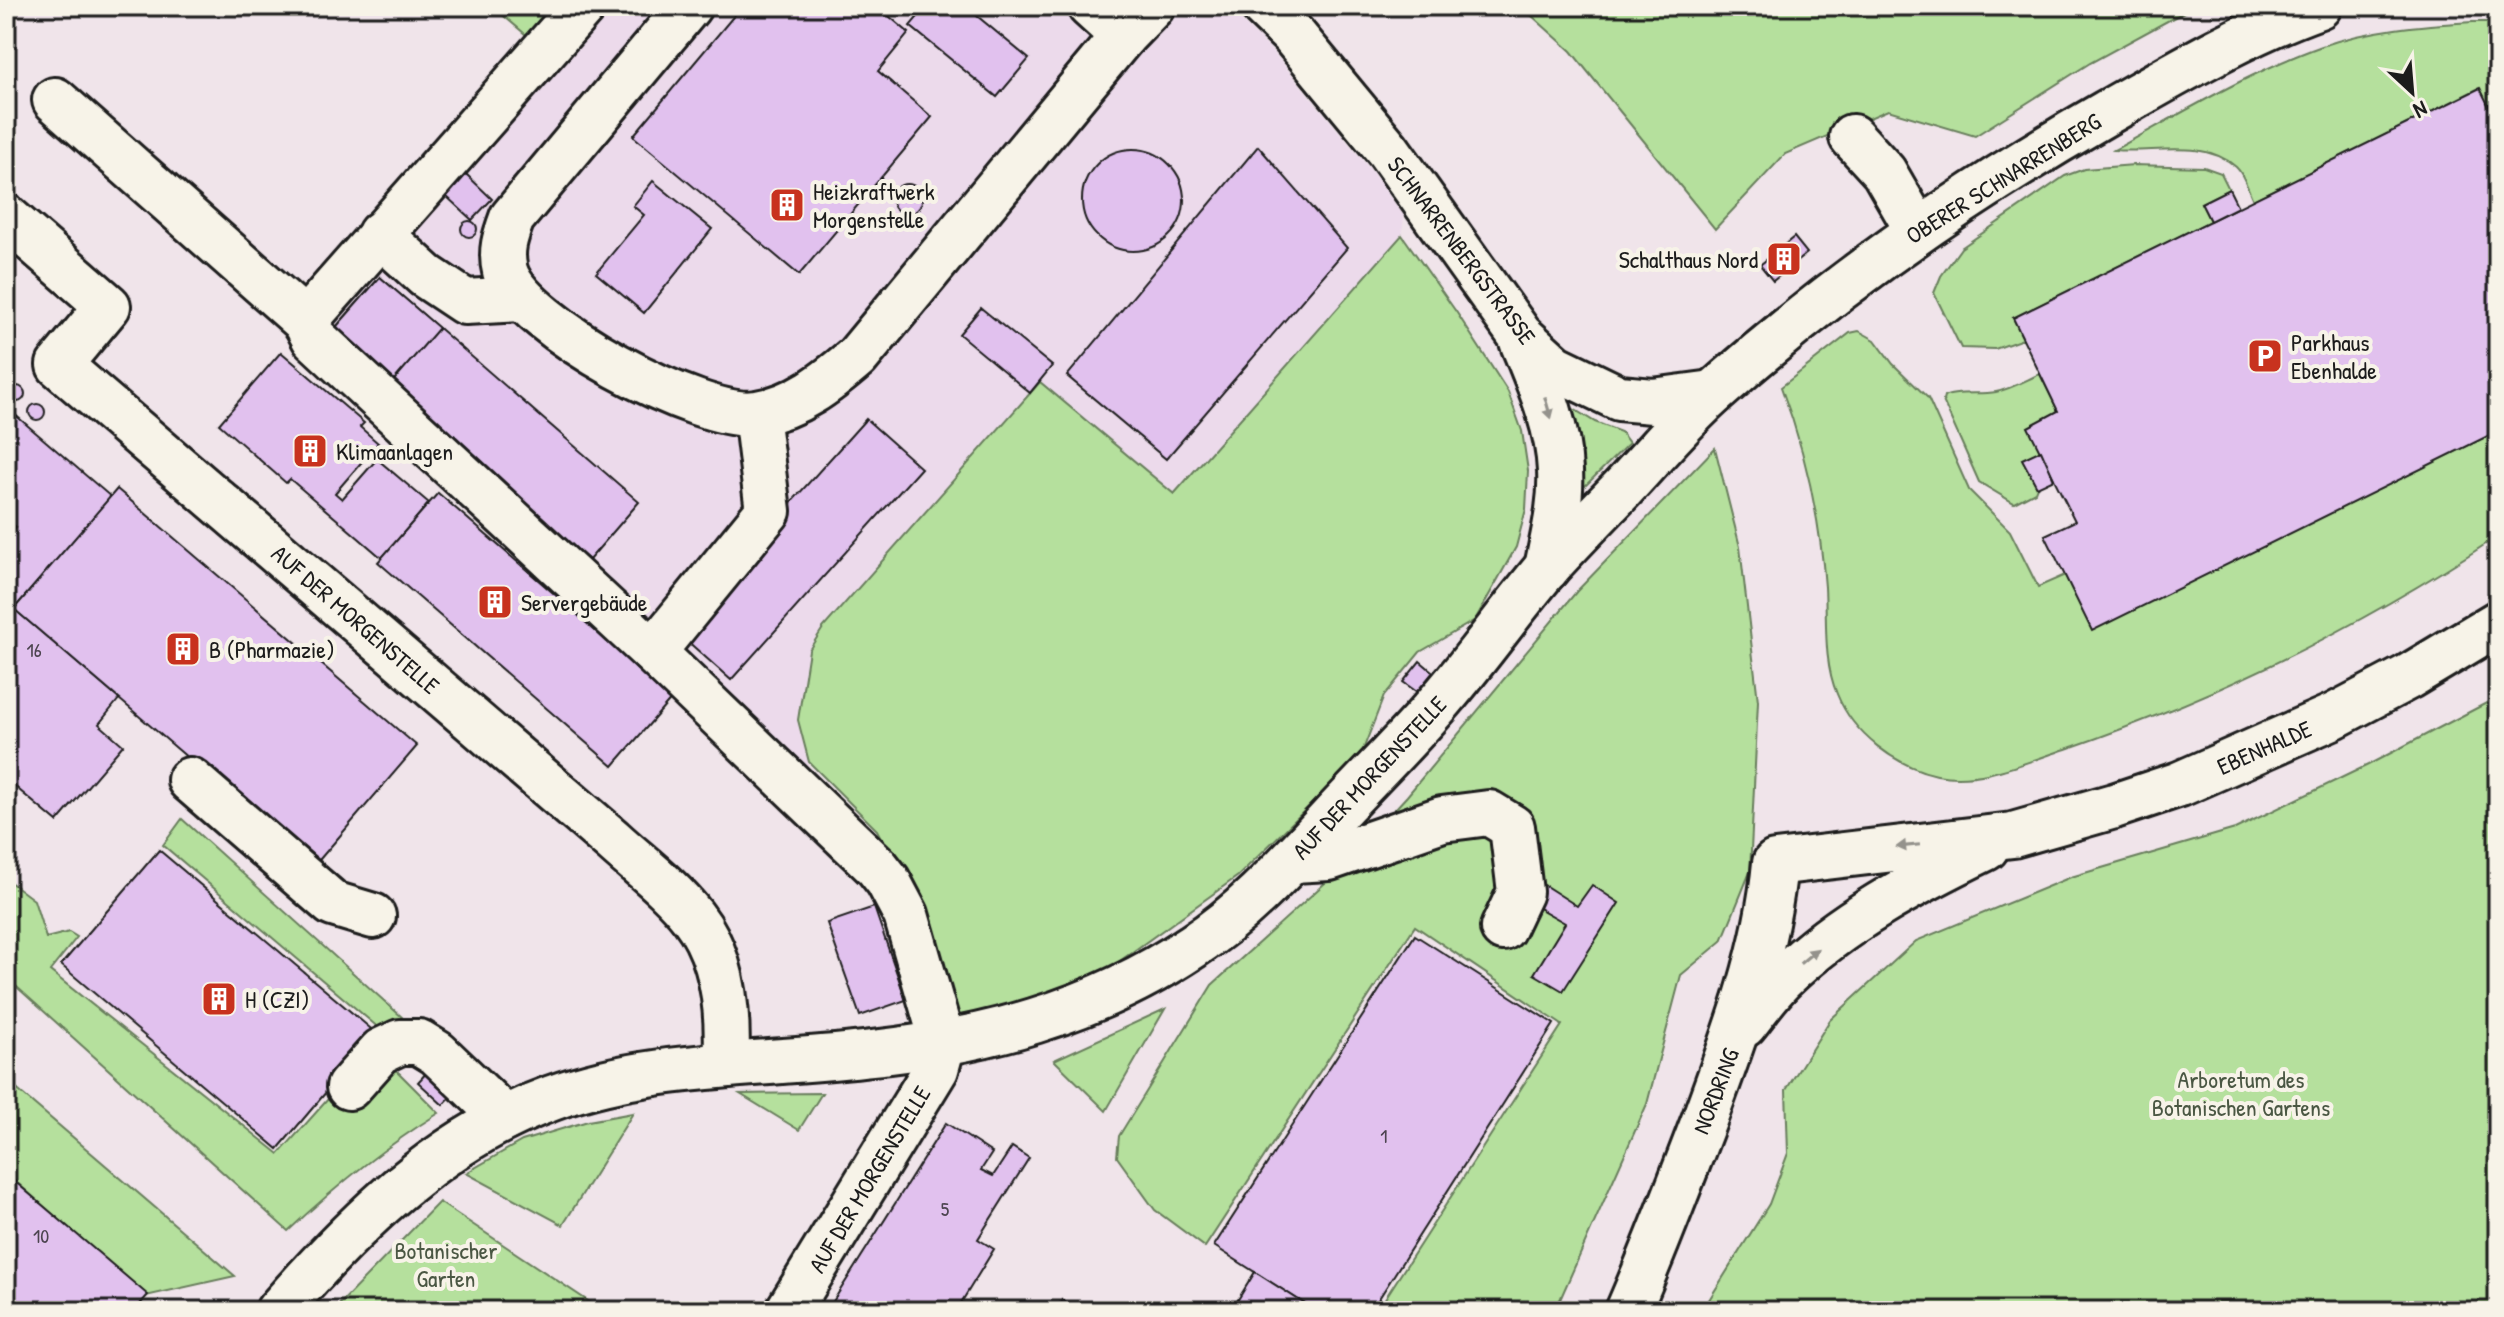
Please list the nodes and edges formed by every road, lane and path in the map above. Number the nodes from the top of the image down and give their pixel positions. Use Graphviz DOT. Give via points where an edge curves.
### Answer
graph roads {
  1 [pos="583,6"];
  2 [pos="689,6"];
  3 [pos="1090,6"];
  4 [pos="1263,6"];
  5 [pos="2319,6"];
  6 [pos="1138,21"];
  7 [pos="55,100"];
  8 [pos="1852,137"];
  9 [pos="6,217"];
  10 [pos="1918,231"];
  11 [pos="380,234"];
  12 [pos="521,299"];
  13 [pos="305,321"];
  14 [pos="1520,335"];
  15 [pos="1713,393"];
  16 [pos="756,414"];
  17 [pos="1547,568"];
  18 [pos="2498,623"];
  19 [pos="653,652"];
  20 [pos="190,780"];
  21 [pos="2013,835"];
  22 [pos="1293,860"];
  23 [pos="1775,863"];
  24 [pos="373,916"];
  25 [pos="1503,928"];
  26 [pos="1737,1033"];
  27 [pos="943,1044"];
  28 [pos="726,1065"];
  29 [pos="349,1087"];
  30 [pos="505,1118"];
  31 [pos="278,1311"];
  32 [pos="788,1311"];
  33 [pos="1628,1311"];
  1 -- 11 [label="street"];
  2 -- 12 [label="street" via="512,218 502,247 506,273"];
  3 -- 6 [label="street"];
  4 -- 14 [label="street, SCHNARRENBERGSTRASSE" via="1388,150"];
  5 -- 10 [label="street, OBERER SCHNARRENBERG" via="2219,48 2034,155"];
  6 -- 16 [label="street" via="868,370"];
  7 -- 13 [label="street"];
  8 -- 10 [label="street" via="1884,172"];
  9 -- 28 [label="street, AUF DER MORGENSTELLE" via="108,306 59,365 612,840 694,917 716,963 724,997"];
  10 -- 15 [label="street, OBERER SCHNARRENBERG" via="1868,265"];
  11 -- 12 [label="street" via="426,276 465,302"];
  11 -- 13 [label="street"];
  12 -- 16 [label="street" via="566,336 669,393 721,411"];
  13 -- 19 [label="street" via="314,338"];
  14 -- 15 [label="street, SCHNARRENBERGSTRASSE" via="1555,367 1619,398 1653,401"];
  14 -- 17 [label="street, one-way" via="1547,405 1560,472"];
  15 -- 17 [label="street, AUF DER MORGENSTELLE"];
  16 -- 19 [label="street" via="768,511"];
  17 -- 22 [label="street, AUF DER MORGENSTELLE" via="1442,699"];
  18 -- 21 [label="street, EBENHALDE" via="2408,677 2248,755 2180,784"];
  19 -- 27 [label="street" via="888,881 906,915"];
  20 -- 24 [label="street" via="333,904"];
  21 -- 23 [label="street, EBENHALDE, one-way"];
  26 -- 21 [label="street, EBENHALDE, one-way" via="1782,978 1833,935 1911,885"];
  22 -- 25 [label="street" via="1329,858 1442,819 1489,813 1512,827 1520,892"];
  22 -- 27 [label="street, AUF DER MORGENSTELLE" via="1229,920 1118,991 1043,1019"];
  23 -- 26 [label="street, NORDRING" via="1771,903"];
  26 -- 33 [label="street, NORDRING"];
  27 -- 28 [label="street, AUF DER MORGENSTELLE"];
  27 -- 32 [label="street, AUF DER MORGENSTELLE" via="936,1069"];
  28 -- 30 [label="street, AUF DER MORGENSTELLE" via="609,1081"];
  29 -- 30 [label="street" via="381,1051 400,1042 419,1042"];
  30 -- 31 [label="street, AUF DER MORGENSTELLE" via="415,1173"];
}
